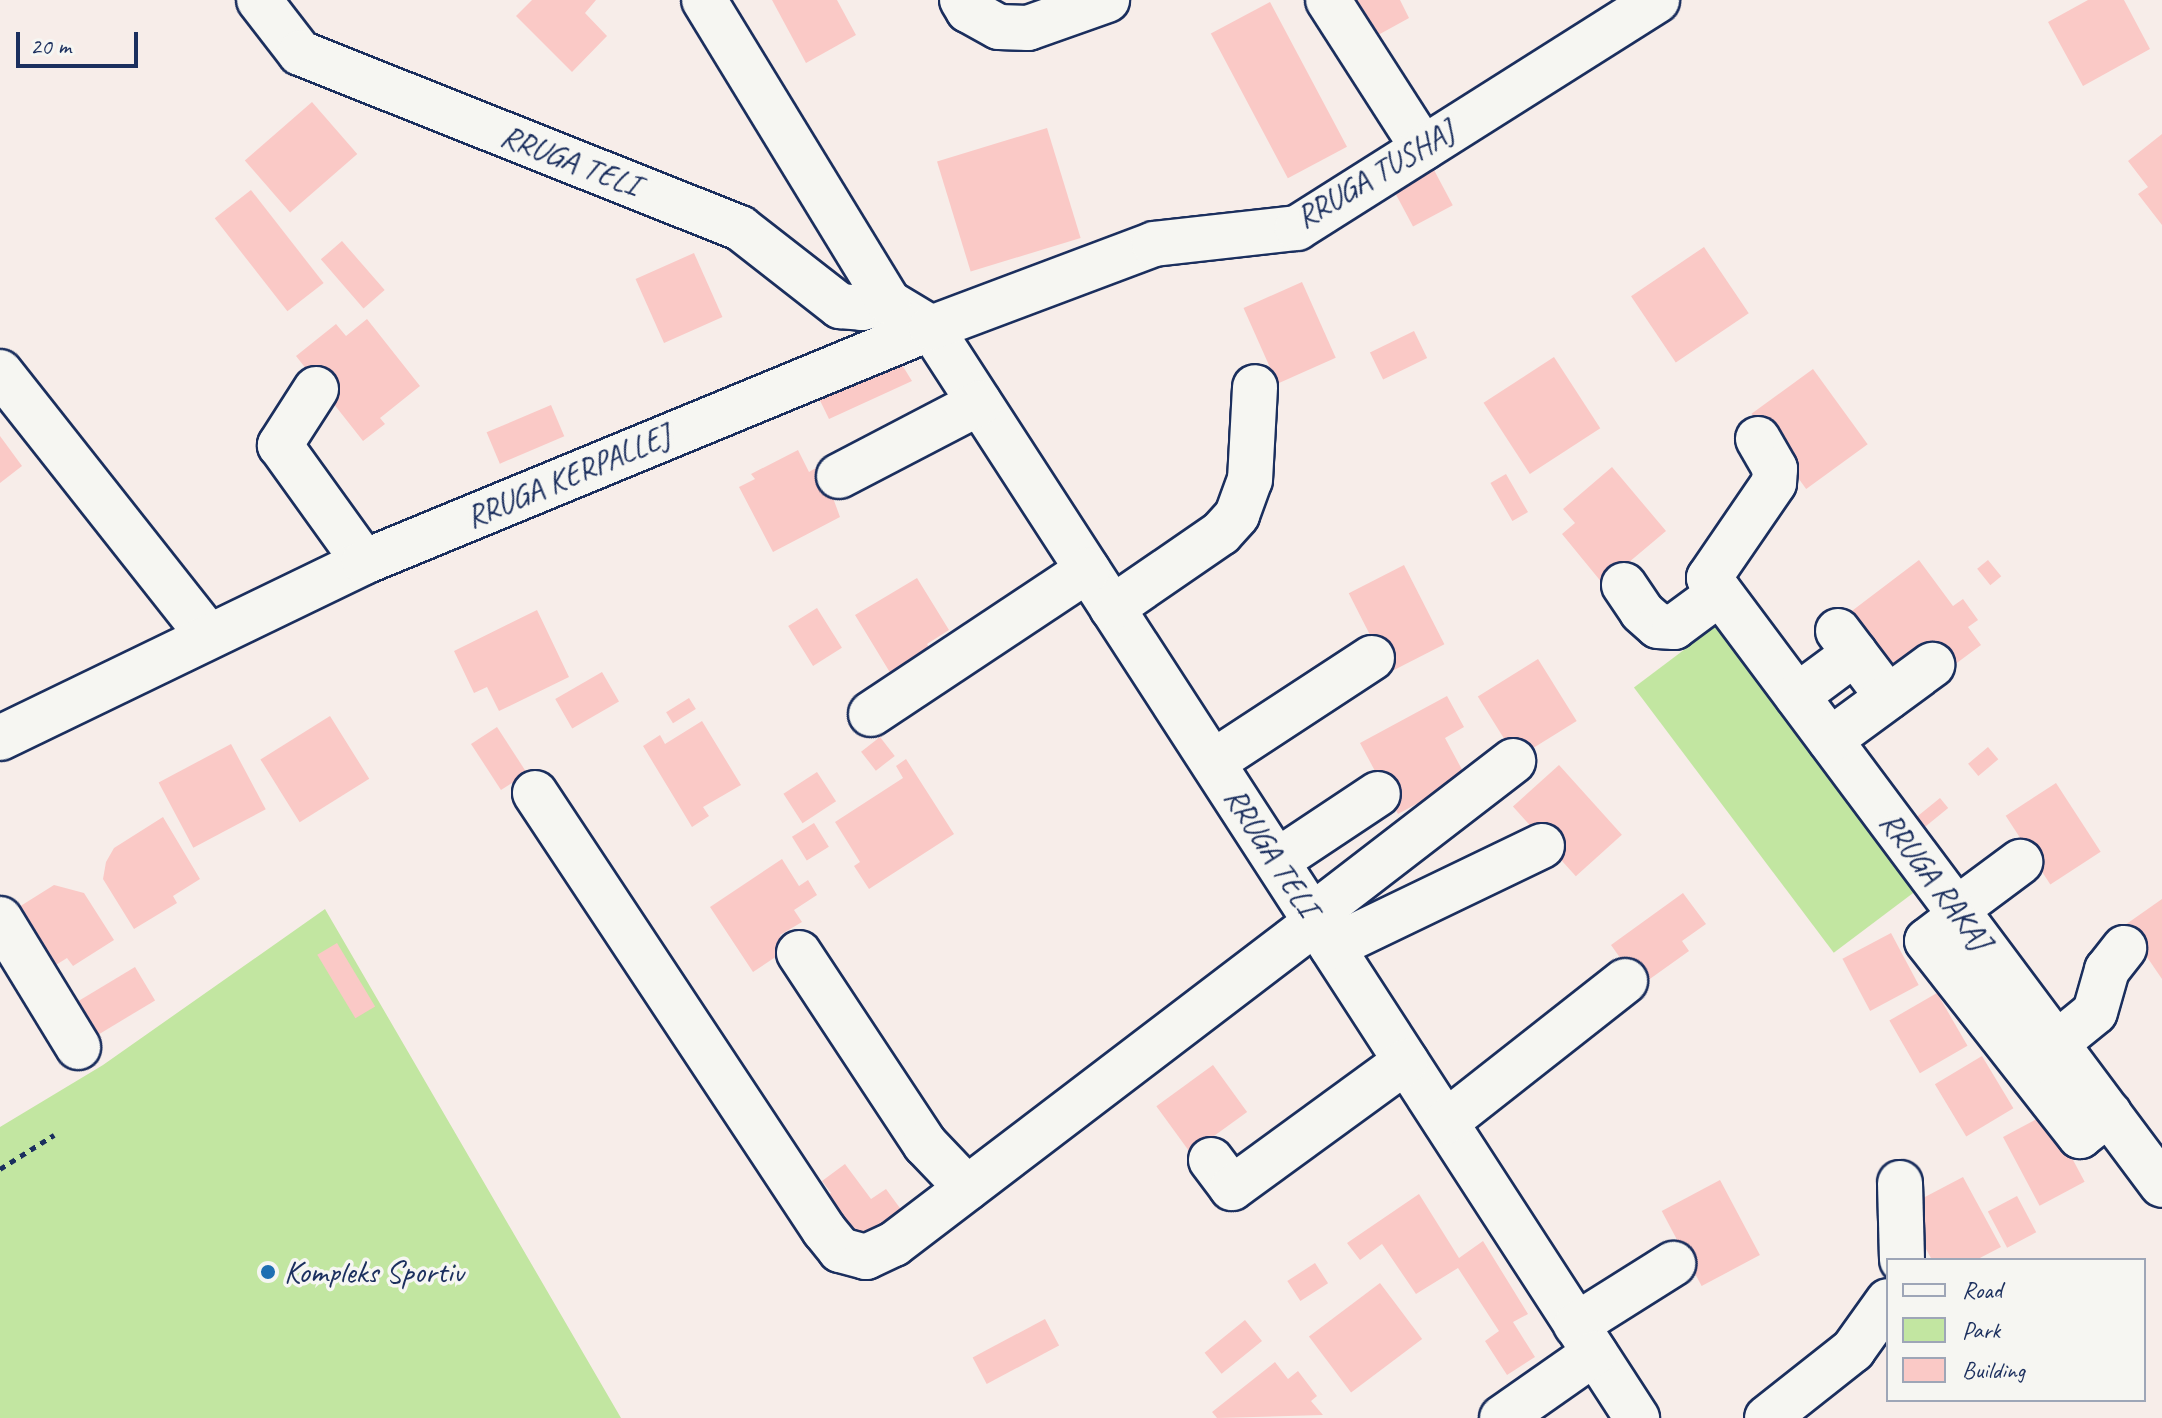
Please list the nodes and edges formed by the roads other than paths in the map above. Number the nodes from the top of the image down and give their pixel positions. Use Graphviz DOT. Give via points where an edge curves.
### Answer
graph roads {
  1 [pos="259,0"];
  2 [pos="704,0"];
  3 [pos="962,0"];
  4 [pos="1107,0"];
  5 [pos="1328,0"];
  6 [pos="1641,4"];
  7 [pos="1423,148"];
  8 [pos="888,302"];
  9 [pos="931,328"];
  10 [pos="0,372"];
  11 [pos="1255,387"];
  12 [pos="316,389"];
  13 [pos="979,403"];
  14 [pos="1758,439"];
  15 [pos="839,476"];
  16 [pos="364,562"];
  17 [pos="1088,570"];
  18 [pos="1624,585"];
  19 [pos="1715,585"];
  20 [pos="1112,608"];
  21 [pos="208,635"];
  22 [pos="1372,658"];
  23 [pos="1932,665"];
  24 [pos="1797,696"];
  25 [pos="1888,697"];
  26 [pos="871,714"];
  27 [pos="0,738"];
  28 [pos="1830,740"];
  29 [pos="1513,761"];
  30 [pos="1213,762"];
  31 [pos="535,793"];
  32 [pos="1378,794"];
  33 [pos="1542,846"];
  34 [pos="1277,861"];
  35 [pos="2020,862"];
  36 [pos="0,919"];
  37 [pos="1941,928"];
  38 [pos="1320,929"];
  39 [pos="2124,948"];
  40 [pos="799,953"];
  41 [pos="1625,981"];
  42 [pos="78,1047"];
  43 [pos="1406,1061"];
  44 [pos="2034,1061"];
  45 [pos="1446,1122"];
  46 [pos="1211,1160"];
  47 [pos="1900,1183"];
  48 [pos="2162,1185"];
  49 [pos="967,1188"];
  50 [pos="1914,1258"];
  51 [pos="1673,1264"];
  52 [pos="1886,1307"];
  53 [pos="1586,1339"];
  54 [pos="1871,1348"];
  55 [pos="1502,1418"];
  56 [pos="1637,1418"];
  57 [pos="1767,1418"];
  1 -- 8 [label="street, RRUGA TELI" via="300,53 740,228 840,306"];
  2 -- 8 [label="street, RRUGA TELI"];
  3 -- 4 [label="street" via="968,10 999,27 1028,28"];
  5 -- 7 [label="street"];
  6 -- 7 [label="street, RRUGA TUSHAJ"];
  7 -- 9 [label="street, RRUGA TUSHAJ" via="1297,228 1154,244"];
  8 -- 9 [label="street, RRUGA TELI"];
  9 -- 13 [label="street, RRUGA TELI"];
  9 -- 16 [label="street, RRUGA KERPALLEJ"];
  10 -- 21 [label="street"];
  11 -- 20 [label="street" via="1250,480 1237,515 1221,533"];
  12 -- 16 [label="street" via="280,445"];
  13 -- 15 [label="street"];
  13 -- 17 [label="street, RRUGA TELI"];
  14 -- 19 [label="street" via="1775,469 1774,483"];
  16 -- 21 [label="street, RRUGA KERPALLEJ"];
  17 -- 20 [label="street, RRUGA TELI"];
  17 -- 26 [label="street"];
  18 -- 19 [label="street" via="1658,626 1674,627"];
  19 -- 24 [label="street, RRUGA RAKAJ"];
  20 -- 30 [label="street, RRUGA TELI"];
  21 -- 27 [label="street, RRUGA KERPALLEJ"];
  22 -- 30 [label="street"];
  23 -- 25 [label="street"];
  24 -- 25 [label="street" via="1846,642"];
  24 -- 28 [label="street, RRUGA RAKAJ"];
  25 -- 28 [label="street"];
  28 -- 37 [label="street, RRUGA RAKAJ"];
  29 -- 38 [label="street"];
  30 -- 34 [label="street, RRUGA TELI"];
  31 -- 49 [label="street" via="840,1250 866,1257 894,1244"];
  32 -- 34 [label="street"];
  33 -- 38 [label="street"];
  34 -- 38 [label="street, RRUGA TELI"];
  35 -- 37 [label="street"];
  36 -- 42 [label="street"];
  37 -- 44 [label="street, RRUGA RAKAJ" via="1988,1003"];
  38 -- 43 [label="street, RRUGA TELI"];
  38 -- 49 [label="street"];
  39 -- 44 [label="street" via="2107,970 2095,1012"];
  40 -- 49 [label="street" via="925,1144"];
  41 -- 45 [label="street"];
  43 -- 45 [label="street, RRUGA TELI"];
  43 -- 46 [label="street" via="1232,1188"];
  44 -- 48 [label="street, RRUGA RAKAJ" via="2109,1113"];
  45 -- 53 [label="street, RRUGA TELI"];
  47 -- 50 [label="street"];
  51 -- 53 [label="street"];
  52 -- 54 [label="street"];
  53 -- 55 [label="street"];
  53 -- 56 [label="street, RRUGA TELI"];
  54 -- 57 [label="street"];
}
